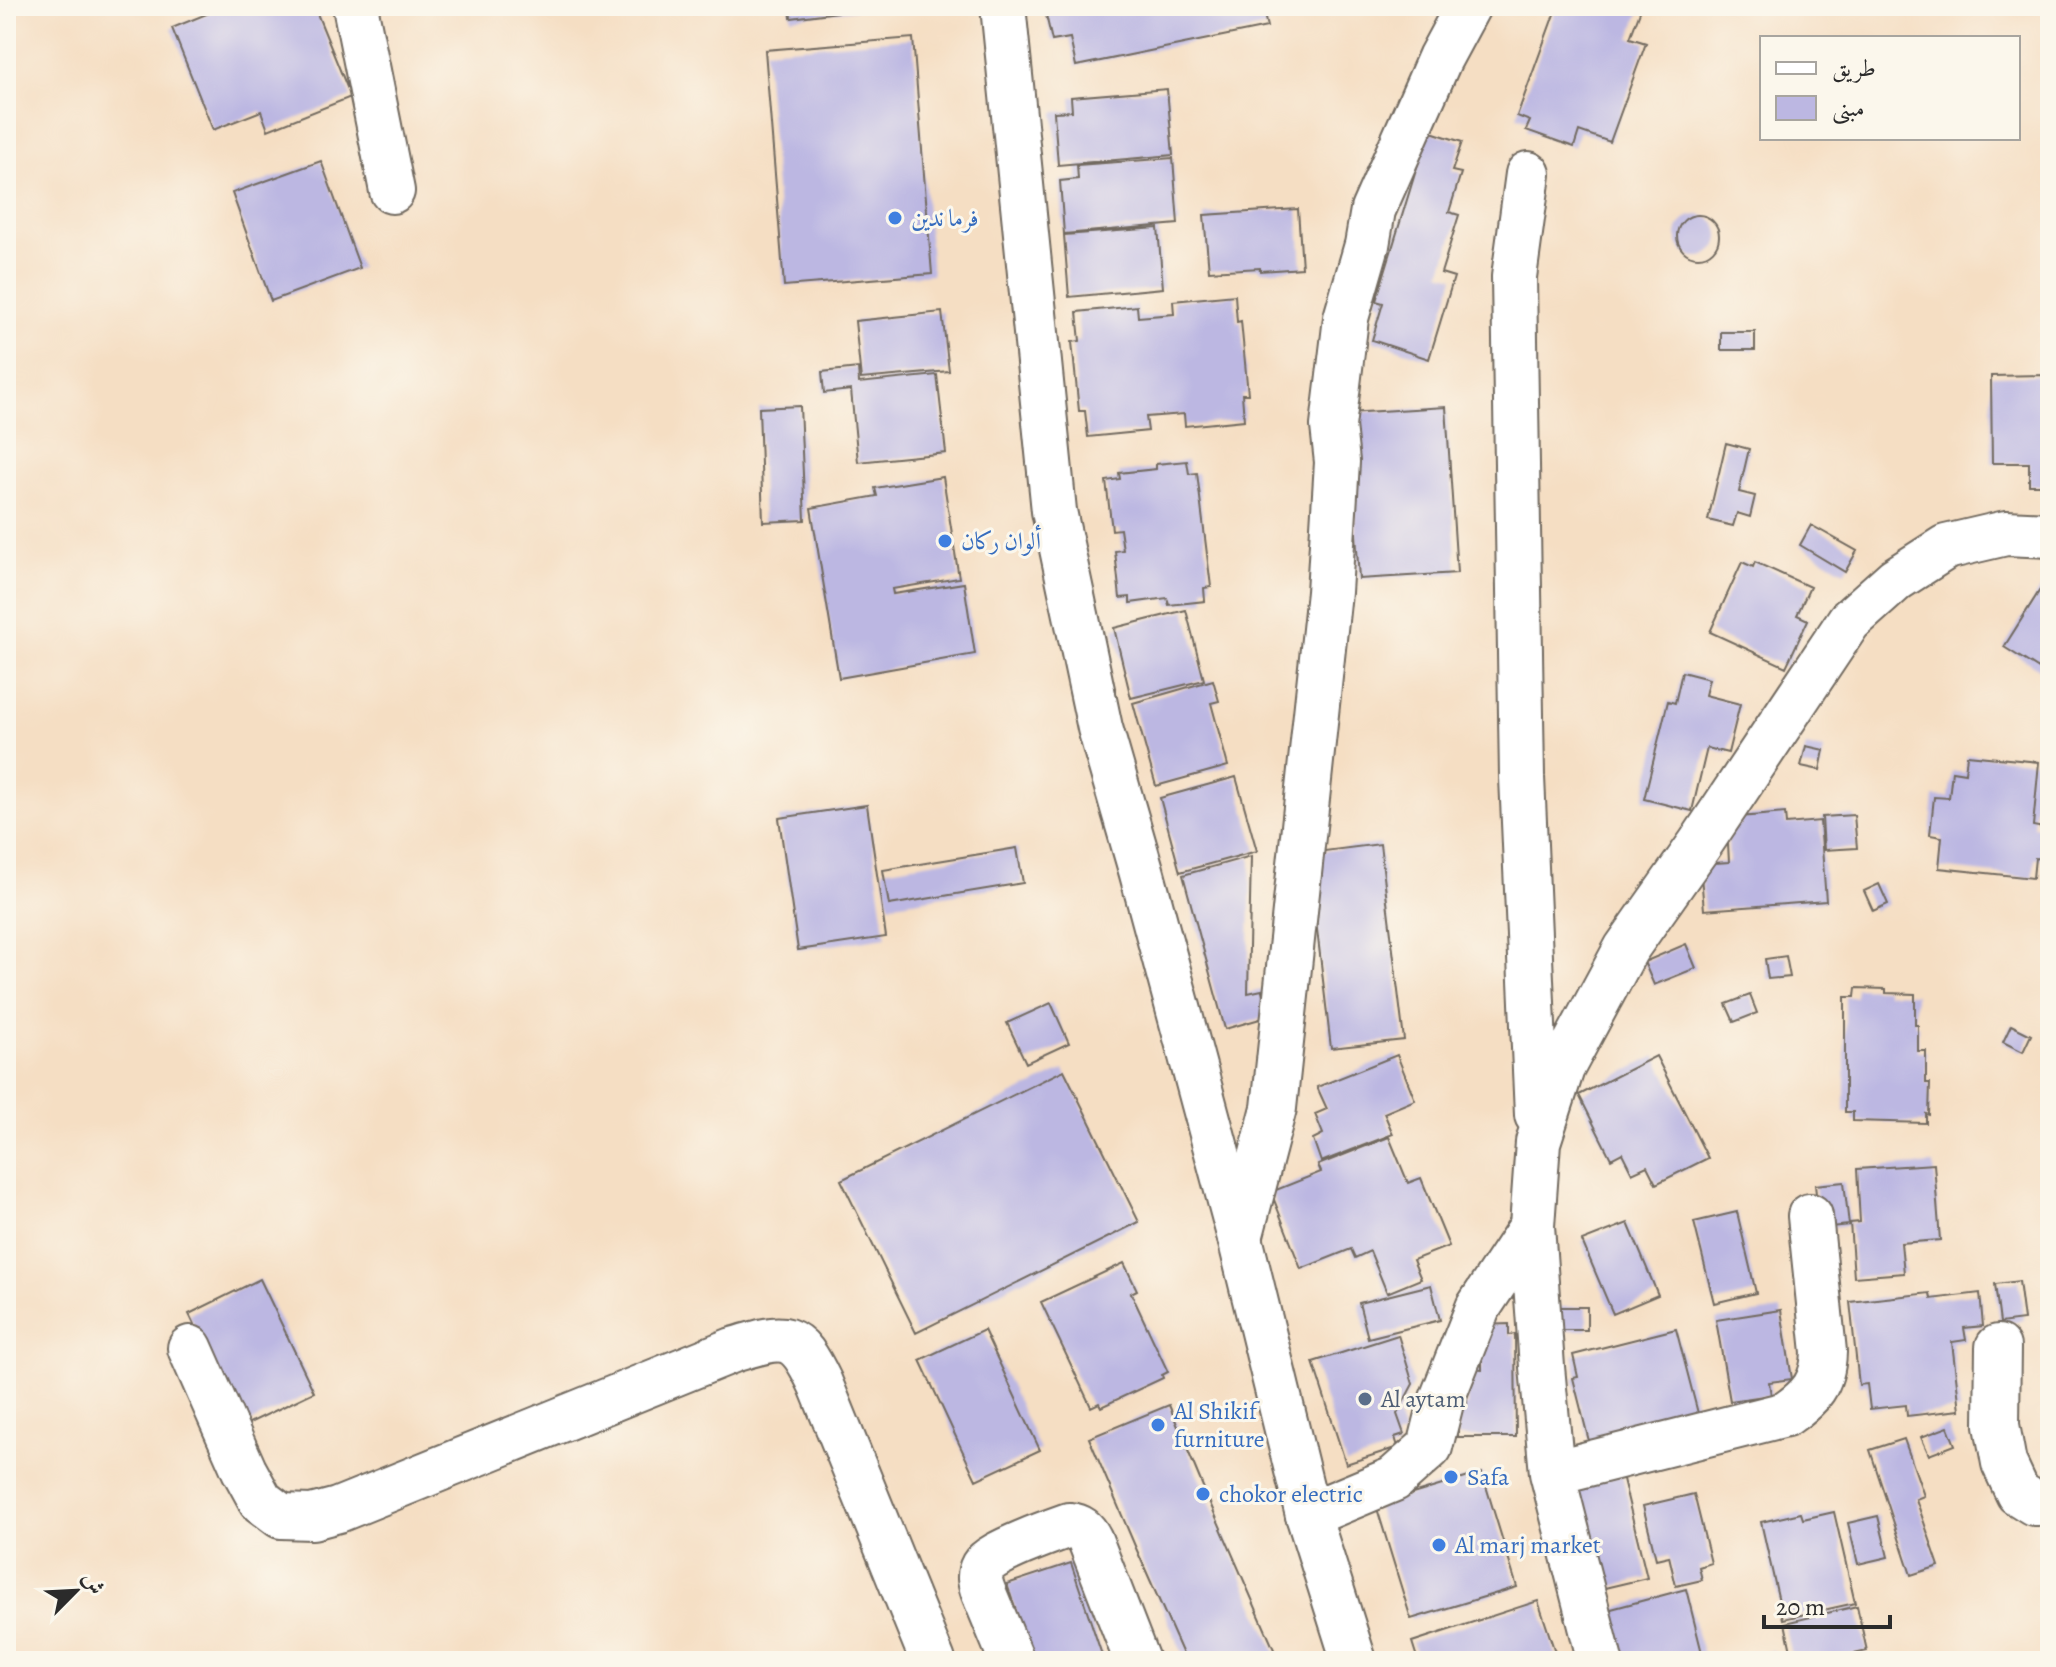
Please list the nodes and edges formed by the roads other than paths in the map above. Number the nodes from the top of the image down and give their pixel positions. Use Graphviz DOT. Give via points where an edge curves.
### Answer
graph roads {
  1 [pos="355,6"];
  2 [pos="1003,6"];
  3 [pos="1468,6"];
  4 [pos="1528,174"];
  5 [pos="392,191"];
  6 [pos="2050,535"];
  7 [pos="1538,1142"];
  8 [pos="1810,1216"];
  9 [pos="1532,1226"];
  10 [pos="1240,1238"];
  11 [pos="1998,1347"];
  12 [pos="190,1348"];
  13 [pos="1552,1473"];
  14 [pos="2050,1503"];
  15 [pos="1308,1515"];
  16 [pos="933,1661"];
  17 [pos="1012,1661"];
  18 [pos="1137,1661"];
  19 [pos="1354,1661"];
  20 [pos="1600,1661"];
  1 -- 5 [label="street"];
  2 -- 10 [label="street" via="1054,511 1100,728"];
  3 -- 10 [label="street" via="1373,210 1346,318 1333,426 1337,462 1329,592 1274,1108"];
  4 -- 7 [label="street" via="1514,277 1522,777"];
  6 -- 7 [label="street" via="2006,533 1946,547 1896,579 1849,621 1626,949 1562,1068"];
  7 -- 9 [label="street"];
  8 -- 13 [label="street" via="1824,1352 1823,1369 1807,1398 1786,1414"];
  9 -- 13 [label="street"];
  9 -- 15 [label="street" via="1478,1308 1442,1399 1430,1447 1394,1479"];
  10 -- 15 [label="street"];
  11 -- 14 [label="street" via="1997,1425 2004,1463 2018,1493 2034,1503"];
  12 -- 16 [label="street" via="261,1501 281,1516 312,1517 733,1350 779,1338 796,1344 820,1383"];
  13 -- 20 [label="street"];
  15 -- 19 [label="street"];
  17 -- 18 [label="street" via="983,1591 982,1568 999,1554 1069,1525 1086,1532"];
}
